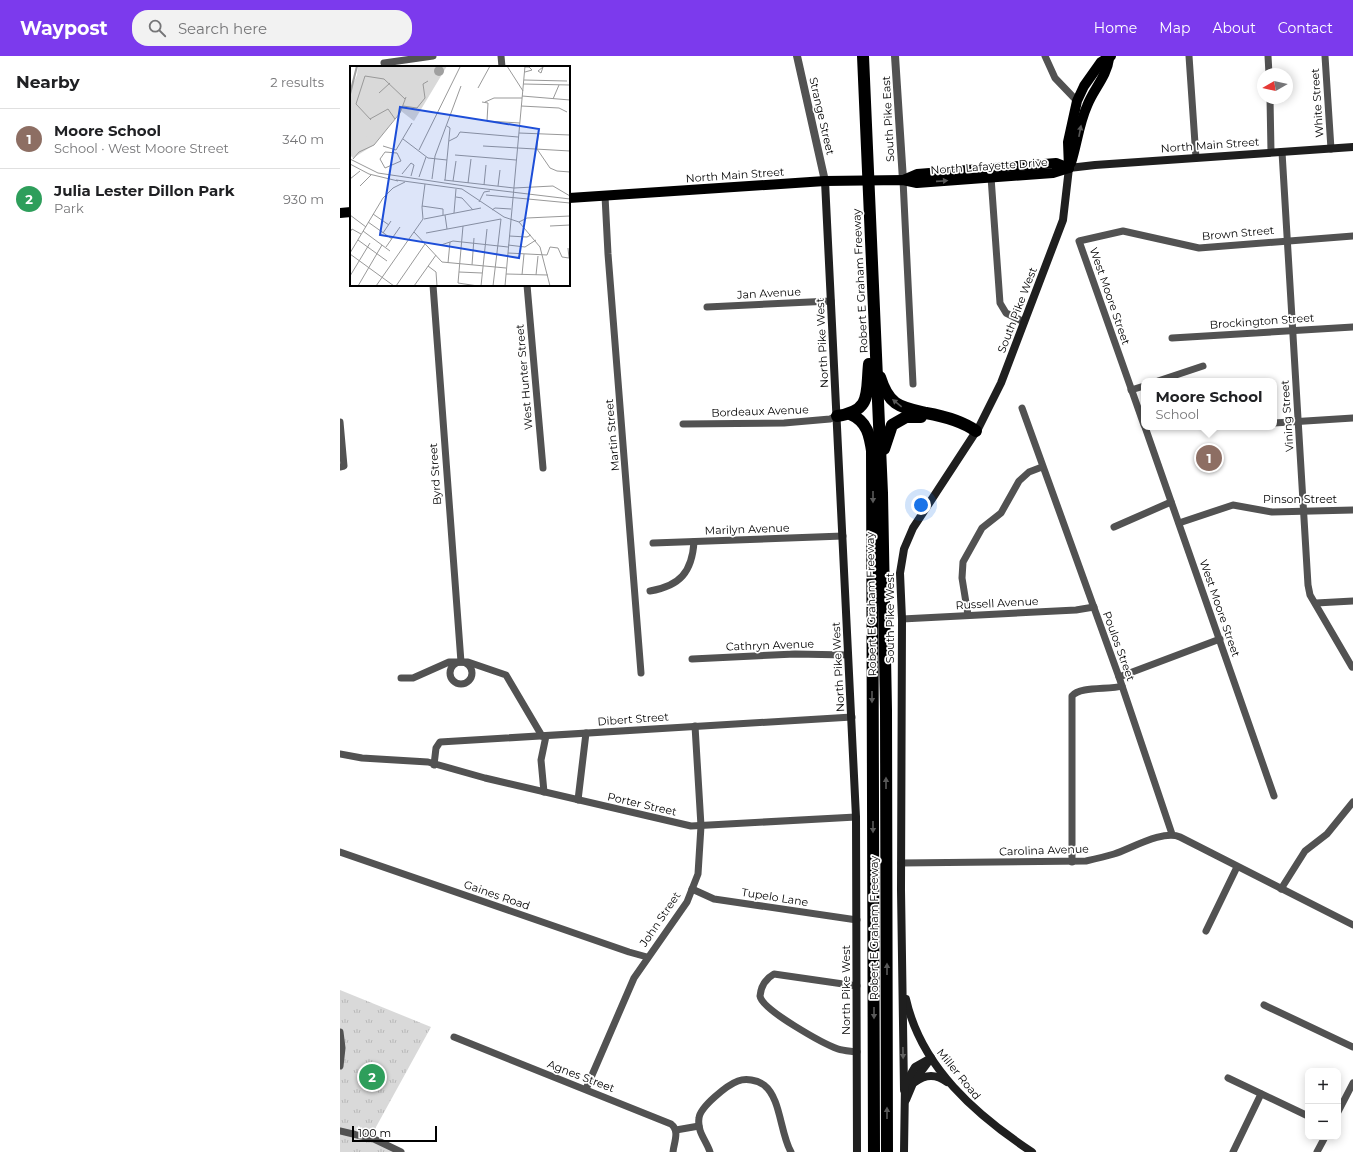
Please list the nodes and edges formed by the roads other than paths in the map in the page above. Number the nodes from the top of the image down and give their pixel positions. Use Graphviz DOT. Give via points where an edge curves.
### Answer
graph roads {
  1 [pos="434,56"];
  2 [pos="501,56"];
  3 [pos="797,56"];
  4 [pos="858,56"];
  5 [pos="863,56"];
  6 [pos="895,56"];
  7 [pos="1045,56"];
  8 [pos="1189,56"];
  9 [pos="1268,56"];
  10 [pos="1325,56"];
  11 [pos="1107,59"];
  12 [pos="383,62"];
  13 [pos="502,66"];
  14 [pos="1269,68"];
  15 [pos="1077,101"];
  16 [pos="1270,104"];
  17 [pos="1353,147"];
  18 [pos="1331,149"];
  19 [pos="864,152"];
  20 [pos="1271,152"];
  21 [pos="1282,152"];
  22 [pos="1196,158"];
  23 [pos="1069,168"];
  24 [pos="991,177"];
  25 [pos="903,180"];
  26 [pos="825,182"];
  27 [pos="606,196"];
  28 [pos="570,198"];
  29 [pos="350,212"];
  30 [pos="340,213"];
  31 [pos="1353,236"];
  32 [pos="1287,240"];
  33 [pos="1079,241"];
  34 [pos="433,286"];
  35 [pos="527,286"];
  36 [pos="831,301"];
  37 [pos="707,307"];
  38 [pos="1024,322"];
  39 [pos="1353,327"];
  40 [pos="1291,330"];
  41 [pos="1172,338"];
  42 [pos="873,362"];
  43 [pos="1203,366"];
  44 [pos="1167,378"];
  45 [pos="913,384"];
  46 [pos="1141,387"];
  47 [pos="1131,390"];
  48 [pos="1022,408"];
  49 [pos="850,414"];
  50 [pos="837,416"];
  51 [pos="947,418"];
  52 [pos="1141,418"];
  53 [pos="1353,418"];
  54 [pos="1299,421"];
  55 [pos="340,422"];
  56 [pos="1277,423"];
  57 [pos="683,424"];
  58 [pos="1145,430"];
  59 [pos="976,431"];
  60 [pos="877,458"];
  61 [pos="340,467"];
  62 [pos="1042,467"];
  63 [pos="543,468"];
  64 [pos="1171,502"];
  65 [pos="1353,510"];
  66 [pos="1304,513"];
  67 [pos="1179,523"];
  68 [pos="1114,527"];
  69 [pos="842,536"];
  70 [pos="653,542"];
  71 [pos="694,542"];
  72 [pos="650,591"];
  73 [pos="1353,600"];
  74 [pos="1316,603"];
  75 [pos="1094,607"];
  76 [pos="968,615"];
  77 [pos="902,619"];
  78 [pos="1220,639"];
  79 [pos="848,655"];
  80 [pos="692,659"];
  81 [pos="461,662"];
  82 [pos="1352,667"];
  83 [pos="642,673"];
  84 [pos="1119,677"];
  85 [pos="401,678"];
  86 [pos="1122,686"];
  87 [pos="852,717"];
  88 [pos="695,726"];
  89 [pos="586,733"];
  90 [pos="544,736"];
  91 [pos="340,754"];
  92 [pos="431,764"];
  93 [pos="544,792"];
  94 [pos="1274,796"];
  95 [pos="578,800"];
  96 [pos="1353,802"];
  97 [pos="856,817"];
  98 [pos="701,826"];
  99 [pos="1172,834"];
  100 [pos="340,852"];
  101 [pos="1072,862"];
  102 [pos="901,863"];
  103 [pos="1237,867"];
  104 [pos="692,889"];
  105 [pos="1281,889"];
  106 [pos="857,920"];
  107 [pos="1353,925"];
  108 [pos="1206,931"];
  109 [pos="647,957"];
  110 [pos="857,986"];
  111 [pos="903,986"];
  112 [pos="1264,1005"];
  113 [pos="340,1032"];
  114 [pos="454,1036"];
  115 [pos="1353,1047"];
  116 [pos="857,1052"];
  117 [pos="931,1058"];
  118 [pos="340,1066"];
  119 [pos="1228,1078"];
  120 [pos="1353,1083"];
  121 [pos="912,1085"];
  122 [pos="952,1086"];
  123 [pos="586,1089"];
  124 [pos="904,1090"];
  125 [pos="1261,1094"];
  126 [pos="904,1106"];
  127 [pos="1341,1106"];
  128 [pos="1305,1115"];
  129 [pos="699,1126"];
  130 [pos="340,1130"];
  131 [pos="676,1130"];
  132 [pos="1323,1140"];
  133 [pos="400,1152"];
  134 [pos="673,1152"];
  135 [pos="710,1152"];
  136 [pos="792,1152"];
  137 [pos="857,1152"];
  138 [pos="874,1152"];
  139 [pos="887,1152"];
  140 [pos="904,1152"];
  141 [pos="1032,1152"];
  142 [pos="1233,1152"];
  143 [pos="1317,1152"];
  1 -- 12 [label="street"];
  2 -- 13 [label="street"];
  3 -- 26 [label="street, Strange Street"];
  4 -- 19 [label="highway, Robert E Graham Freeway"];
  5 -- 19 [label="highway, Robert E Graham Freeway"];
  6 -- 25 [label="street, South Pike East"];
  7 -- 15 [label="street" via="1055,78"];
  8 -- 22 [label="street"];
  9 -- 14 [label="street"];
  10 -- 18 [label="street, White Street"];
  11 -- 15 [label="main road" via="1084,86"];
  23 -- 11 [label="main road, one-way" via="1087,106 1097,84 1108,69"];
  15 -- 23 [label="main road" via="1068,142"];
  16 -- 20 [label="street"];
  17 -- 18 [label="main road, North Main Street"];
  18 -- 21 [label="main road, North Main Street"];
  19 -- 42 [label="highway, Robert E Graham Freeway"];
  20 -- 21 [label="main road, North Main Street"];
  20 -- 22 [label="main road, North Main Street"];
  21 -- 32 [label="street, Vining Street"];
  22 -- 23 [label="main road, North Main Street"];
  23 -- 24 [label="main road, North Lafayette Drive" via="1053,173"];
  23 -- 25 [label="main road" via="1056,163 917,174"];
  23 -- 38 [label="main road, South Pike West" via="1063,220"];
  25 -- 24 [label="main road, North Lafayette Drive, one-way" via="917,182"];
  24 -- 38 [label="street" via="1000,303 1006,313"];
  25 -- 26 [label="main road, North Main Street"];
  25 -- 45 [label="street"];
  26 -- 27 [label="main road, North Main Street"];
  26 -- 36 [label="main road, North Pike West"];
  27 -- 28 [label="main road, North Main Street"];
  27 -- 83 [label="street, Martin Street" via="608,254"];
  29 -- 30 [label="main road"];
  31 -- 32 [label="street, Brown Street"];
  32 -- 33 [label="street, Brown Street" via="1193,247 1123,231"];
  32 -- 40 [label="street, Vining Street"];
  33 -- 47 [label="street, West Moore Street"];
  34 -- 81 [label="street, Byrd Street"];
  35 -- 63 [label="street, West Hunter Street"];
  36 -- 37 [label="street, Jan Avenue"];
  36 -- 50 [label="main road, North Pike West"];
  38 -- 59 [label="main road, South Pike West" via="1001,383"];
  39 -- 40 [label="street, Brockington Street"];
  40 -- 41 [label="street, Brockington Street"];
  40 -- 54 [label="street, Vining Street"];
  42 -- 49 [label="highway" via="864,404"];
  51 -- 42 [label="highway, one-way" via="903,408 896,404 889,397"];
  42 -- 60 [label="highway, Robert E Graham Freeway"];
  43 -- 44 [label="street"];
  46 -- 47 [label="street"];
  47 -- 52 [label="street, West Moore Street"];
  48 -- 62 [label="street, Poulos Street"];
  49 -- 50 [label="highway"];
  49 -- 60 [label="highway" via="860,419 867,427"];
  50 -- 57 [label="street, Bordeaux Avenue" via="830,420 784,423"];
  50 -- 69 [label="main road, North Pike West"];
  51 -- 59 [label="highway"];
  51 -- 60 [label="highway" via="906,417 892,425"];
  53 -- 54 [label="street"];
  54 -- 56 [label="street"];
  54 -- 66 [label="street, Vining Street"];
  55 -- 61 [label="street" via="344,466"];
  58 -- 64 [label="street, West Moore Street"];
  59 -- 77 [label="main road, South Pike West" via="913,528 904,549 900,573"];
  60 -- 138 [label="highway, Robert E Graham Freeway, one-way"];
  139 -- 60 [label="highway, Robert E Graham Freeway, one-way" via="886,710"];
  62 -- 75 [label="street, Poulos Street"];
  62 -- 76 [label="street" via="1029,472 1019,481 1000,513 982,528 963,562 962,578"];
  64 -- 67 [label="street, West Moore Street"];
  64 -- 68 [label="street"];
  65 -- 66 [label="street, Pinson Street"];
  66 -- 67 [label="street, Pinson Street" via="1272,512 1233,505"];
  66 -- 74 [label="street, Vining Street" via="1308,585 1310,596"];
  67 -- 78 [label="street, West Moore Street"];
  69 -- 71 [label="street, Marilyn Avenue"];
  69 -- 79 [label="main road, North Pike West"];
  70 -- 71 [label="street, Marilyn Avenue"];
  71 -- 72 [label="street" via="693,559 683,576 670,586"];
  73 -- 74 [label="street"];
  74 -- 82 [label="street, Vining Street"];
  75 -- 76 [label="street, Russell Avenue"];
  75 -- 84 [label="street, Poulos Street"];
  76 -- 77 [label="street, Russell Avenue"];
  77 -- 102 [label="main road, South Pike West"];
  78 -- 84 [label="street"];
  78 -- 94 [label="street, West Moore Street"];
  79 -- 80 [label="street, Cathryn Avenue" via="795,654"];
  79 -- 87 [label="main road, North Pike West"];
  81 -- 85 [label="street" via="449,662 413,678"];
  81 -- 90 [label="street" via="506,675"];
  84 -- 86 [label="street, Poulos Street"];
  86 -- 99 [label="street, Poulos Street"];
  86 -- 101 [label="street" via="1081,690 1072,696"];
  87 -- 88 [label="street, Dibert Street"];
  87 -- 97 [label="main road, North Pike West"];
  88 -- 89 [label="street, Dibert Street"];
  88 -- 98 [label="street, John Street"];
  89 -- 90 [label="street, Dibert Street"];
  89 -- 95 [label="street"];
  90 -- 92 [label="street, Dibert Street" via="440,742"];
  90 -- 93 [label="street" via="540,760"];
  91 -- 92 [label="street, Porter Street"];
  92 -- 93 [label="street, Porter Street"];
  93 -- 95 [label="street, Porter Street"];
  95 -- 98 [label="street, Porter Street" via="677,824"];
  96 -- 105 [label="street" via="1327,834 1305,851"];
  97 -- 98 [label="street, Porter Street"];
  97 -- 106 [label="main road, North Pike West"];
  98 -- 104 [label="street, John Street" via="698,874"];
  99 -- 101 [label="street, Carolina Avenue" via="1098,859"];
  99 -- 103 [label="street"];
  100 -- 109 [label="street, Gaines Road"];
  101 -- 102 [label="street, Carolina Avenue"];
  102 -- 111 [label="main road, South Pike West"];
  103 -- 105 [label="street"];
  103 -- 108 [label="street"];
  104 -- 106 [label="street, Tupelo Lane" via="714,899"];
  104 -- 109 [label="street, John Street" via="679,913"];
  105 -- 107 [label="street"];
  106 -- 110 [label="main road, North Pike West"];
  109 -- 123 [label="street, John Street" via="620,1006"];
  110 -- 116 [label="main road, North Pike West"];
  110 -- 116 [label="street" via="774,974 762,985 760,999 804,1031 837,1049"];
  111 -- 117 [label="main road, Miller Road" via="911,1018"];
  111 -- 124 [label="main road, one-way"];
  112 -- 115 [label="street"];
  113 -- 118 [label="street"];
  114 -- 123 [label="street, Agnes Street" via="533,1070"];
  116 -- 137 [label="main road, North Pike West"];
  117 -- 121 [label="main road"];
  117 -- 122 [label="main road, Miller Road"];
  117 -- 124 [label="main road" via="915,1067 908,1076"];
  119 -- 125 [label="street"];
  120 -- 127 [label="street"];
  121 -- 122 [label="main road" via="931,1076 940,1078"];
  121 -- 126 [label="main road"];
  122 -- 141 [label="main road, Miller Road" via="990,1123"];
  123 -- 131 [label="street, Agnes Street" via="667,1122"];
  124 -- 126 [label="main road"];
  125 -- 128 [label="street"];
  125 -- 142 [label="street"];
  126 -- 140 [label="main road"];
  129 -- 131 [label="street"];
  129 -- 135 [label="street" via="701,1136"];
  129 -- 136 [label="street" via="702,1110 721,1093 738,1081 756,1081 764,1085 774,1098"];
  130 -- 133 [label="street" via="374,1139"];
  131 -- 134 [label="street"];
  132 -- 143 [label="street"];
}
